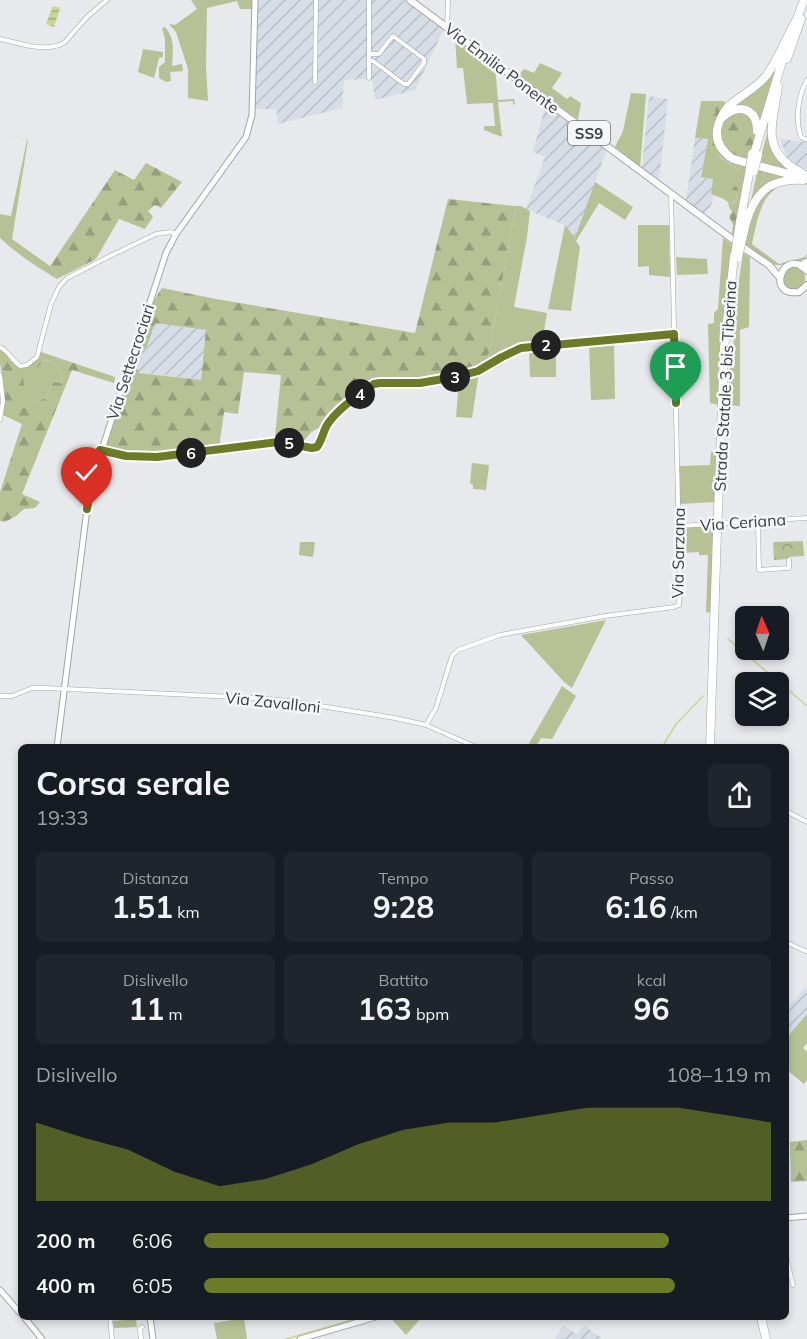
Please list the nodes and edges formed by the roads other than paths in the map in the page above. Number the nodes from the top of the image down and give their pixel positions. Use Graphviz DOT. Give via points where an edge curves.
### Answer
graph roads {
  1 [pos="107,0"];
  2 [pos="255,0"];
  3 [pos="316,0"];
  4 [pos="369,0"];
  5 [pos="410,0"];
  6 [pos="448,0"];
  7 [pos="806,2"];
  8 [pos="797,19"];
  9 [pos="447,28"];
  10 [pos="0,39"];
  11 [pos="369,54"];
  12 [pos="369,61"];
  13 [pos="369,78"];
  14 [pos="807,80"];
  15 [pos="315,82"];
  16 [pos="778,86"];
  17 [pos="720,120"];
  18 [pos="807,140"];
  19 [pos="755,154"];
  20 [pos="807,179"];
  21 [pos="671,193"];
  22 [pos="743,223"];
  23 [pos="176,234"];
  24 [pos="769,265"];
  25 [pos="805,267"];
  26 [pos="783,269"];
  27 [pos="780,278"];
  28 [pos="807,285"];
  29 [pos="804,292"];
  30 [pos="674,334"];
  31 [pos="0,347"];
  32 [pos="0,375"];
  33 [pos="0,402"];
  34 [pos="1,411"];
  35 [pos="0,420"];
  36 [pos="100,450"];
  37 [pos="807,518"];
  38 [pos="758,522"];
  39 [pos="679,526"];
  40 [pos="789,560"];
  41 [pos="64,689"];
  42 [pos="0,696"];
  43 [pos="426,725"];
  44 [pos="57,744"];
  45 [pos="469,744"];
  46 [pos="712,744"];
  47 [pos="789,813"];
  48 [pos="807,822"];
  49 [pos="789,943"];
  50 [pos="807,952"];
  51 [pos="807,1216"];
  52 [pos="789,1218"];
  53 [pos="789,1268"];
  54 [pos="793,1285"];
  55 [pos="0,1290"];
  56 [pos="18,1310"];
  57 [pos="26,1320"];
  58 [pos="110,1320"];
  59 [pos="150,1320"];
  60 [pos="366,1320"];
  61 [pos="764,1320"];
  62 [pos="142,1327"];
  63 [pos="42,1339"];
  64 [pos="112,1339"];
  65 [pos="141,1339"];
  66 [pos="153,1339"];
  67 [pos="300,1339"];
  68 [pos="769,1339"];
  1 -- 10 [label="street" via="58,46 27,46"];
  2 -- 23 [label="main road, Via Settecrociari" via="252,115 246,137"];
  3 -- 15 [label="street"];
  4 -- 11 [label="street"];
  5 -- 9 [label="main road, Via Emilia Ponente / SS9"];
  6 -- 9 [label="street"];
  7 -- 8 [label="highway"];
  7 -- 16 [label="highway"];
  8 -- 17 [label="highway" via="764,78 730,105"];
  8 -- 19 [label="highway"];
  9 -- 21 [label="main road, Via Emilia Ponente / SS9"];
  11 -- 12 [label="street"];
  11 -- 12 [label="street" via="379,54 393,36 424,59 424,63 404,84"];
  12 -- 13 [label="street"];
  14 -- 18 [label="street" via="799,97 799,131"];
  16 -- 19 [label="highway"];
  16 -- 20 [label="highway" via="771,137 780,157"];
  17 -- 19 [label="highway" via="735,110 749,111 757,122"];
  17 -- 20 [label="highway" via="717,136 724,153 733,159"];
  19 -- 22 [label="highway, bridge"];
  20 -- 22 [label="highway" via="780,182 764,190"];
  21 -- 24 [label="main road, Via Emilia Ponente / SS9"];
  21 -- 30 [label="street, Via Sarzana"];
  22 -- 46 [label="highway, Strada Statale 3 bis Tiberina, bridge" via="728,350"];
  23 -- 31 [label="street" via="156,234 67,278 51,303 37,357 27,365 20,366"];
  23 -- 36 [label="main road, Via Settecrociari" via="166,253"];
  24 -- 26 [label="main road, Via Emilia Ponente / SS9"];
  24 -- 27 [label="main road, Via Emilia Ponente / SS9"];
  25 -- 26 [label="main road" via="792,264"];
  26 -- 27 [label="main road"];
  27 -- 29 [label="main road, Via Emilia Ponente" via="787,291"];
  28 -- 29 [label="main road"];
  30 -- 36 [label="street" via="521,348 460,376 420,383 374,384 334,417 317,447 278,442 157,457"];
  30 -- 39 [label="street, Via Sarzana"];
  32 -- 34 [label="street"];
  33 -- 34 [label="street"];
  34 -- 35 [label="street"];
  36 -- 41 [label="main road, Via Settecrociari" via="87,509"];
  37 -- 38 [label="street, Via Ceriana"];
  38 -- 39 [label="street, Via Ceriana"];
  38 -- 40 [label="street" via="759,570 789,568"];
  39 -- 43 [label="street, Via Sarzana" via="679,605 500,635 458,650 452,656 436,708"];
  41 -- 42 [label="street, Via Zavalloni" via="34,687 12,696"];
  41 -- 43 [label="street, Via Zavalloni" via="290,701"];
  41 -- 44 [label="main road, Via Settecrociari"];
  43 -- 45 [label="street, Via Zavalloni"];
  47 -- 48 [label="street"];
  49 -- 50 [label="street"];
  51 -- 52 [label="main road"];
  53 -- 54 [label="street"];
  55 -- 56 [label="main road"];
  57 -- 63 [label="main road"];
  58 -- 64 [label="street"];
  59 -- 66 [label="main road"];
  60 -- 67 [label="main road"];
  61 -- 68 [label="highway"];
  62 -- 65 [label="street"];
}
